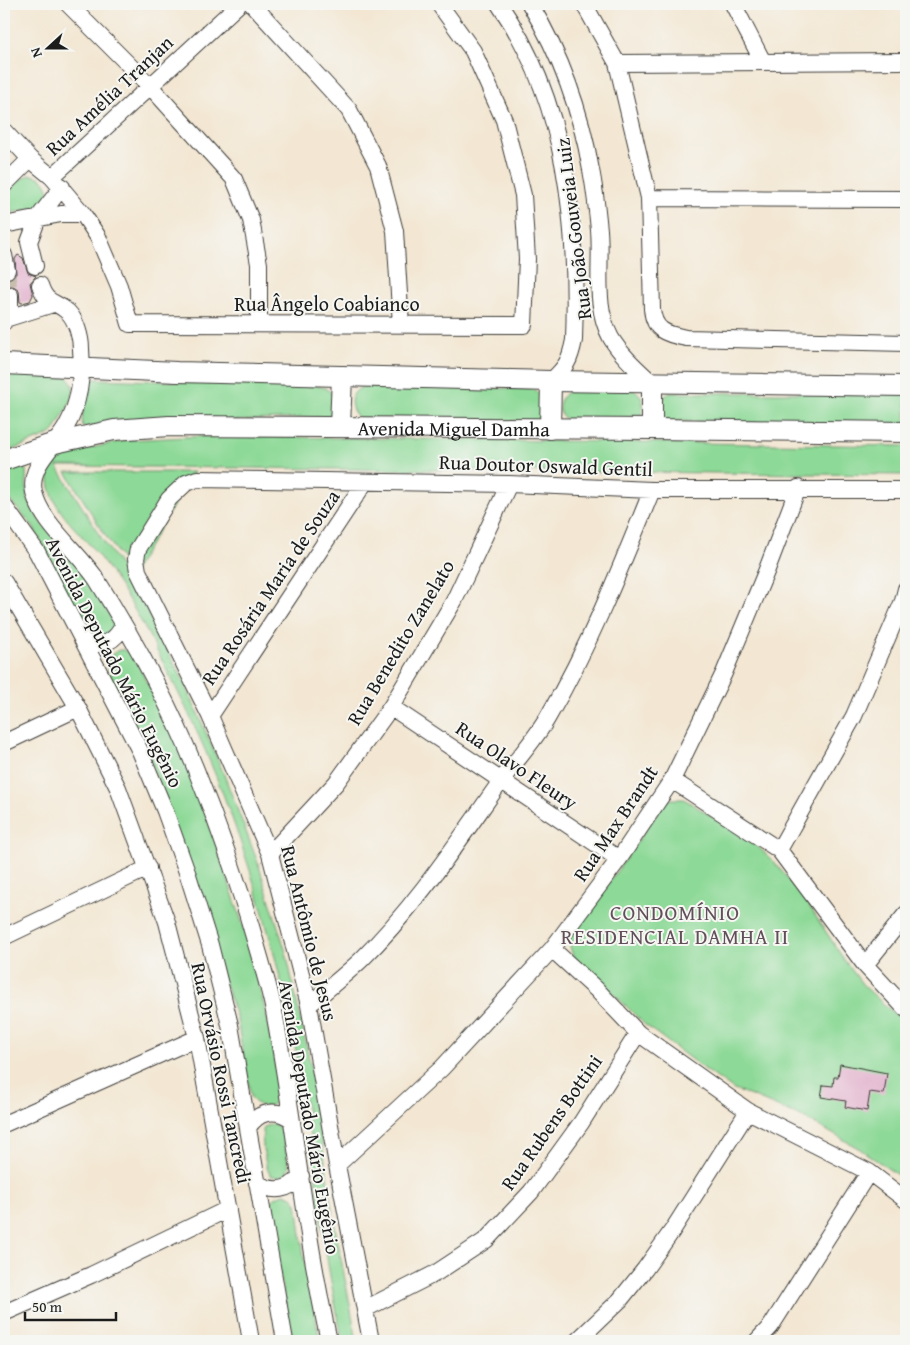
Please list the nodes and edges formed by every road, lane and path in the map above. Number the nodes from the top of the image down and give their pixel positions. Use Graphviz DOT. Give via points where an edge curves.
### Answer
graph roads {
  1 [pos="68,4"];
  2 [pos="239,4"];
  3 [pos="252,4"];
  4 [pos="438,4"];
  5 [pos="499,4"];
  6 [pos="530,4"];
  7 [pos="584,4"];
  8 [pos="733,4"];
  9 [pos="906,61"];
  10 [pos="763,62"];
  11 [pos="617,63"];
  12 [pos="150,86"];
  13 [pos="4,131"];
  14 [pos="30,159"];
  15 [pos="57,182"];
  16 [pos="4,185"];
  17 [pos="649,198"];
  18 [pos="906,199"];
  19 [pos="83,214"];
  20 [pos="38,218"];
  21 [pos="4,225"];
  22 [pos="35,266"];
  23 [pos="40,285"];
  24 [pos="10,295"];
  25 [pos="53,304"];
  26 [pos="5,321"];
  27 [pos="259,324"];
  28 [pos="401,325"];
  29 [pos="906,343"];
  30 [pos="4,364"];
  31 [pos="80,368"];
  32 [pos="342,376"];
  33 [pos="551,381"];
  34 [pos="652,383"];
  35 [pos="906,386"];
  36 [pos="340,427"];
  37 [pos="550,429"];
  38 [pos="652,429"];
  39 [pos="906,432"];
  40 [pos="55,443"];
  41 [pos="4,460"];
  42 [pos="365,482"];
  43 [pos="509,484"];
  44 [pos="798,488"];
  45 [pos="652,490"];
  46 [pos="906,490"];
  47 [pos="4,506"];
  48 [pos="136,559"];
  49 [pos="4,582"];
  50 [pos="906,589"];
  51 [pos="123,625"];
  52 [pos="85,642"];
  53 [pos="135,645"];
  54 [pos="96,664"];
  55 [pos="391,707"];
  56 [pos="78,708"];
  57 [pos="210,716"];
  58 [pos="4,743"];
  59 [pos="501,780"];
  60 [pos="672,780"];
  61 [pos="779,850"];
  62 [pos="270,854"];
  63 [pos="619,859"];
  64 [pos="148,868"];
  65 [pos="906,914"];
  66 [pos="4,937"];
  67 [pos="552,949"];
  68 [pos="865,965"];
  69 [pos="309,1004"];
  70 [pos="906,1009"];
  71 [pos="638,1033"];
  72 [pos="197,1038"];
  73 [pos="748,1111"];
  74 [pos="291,1119"];
  75 [pos="4,1124"];
  76 [pos="248,1128"];
  77 [pos="336,1165"];
  78 [pos="869,1172"];
  79 [pos="301,1176"];
  80 [pos="258,1183"];
  81 [pos="906,1200"];
  82 [pos="228,1209"];
  83 [pos="365,1309"];
  84 [pos="4,1313"];
  85 [pos="588,1338"];
  86 [pos="252,1341"];
  87 [pos="285,1341"];
  88 [pos="329,1341"];
  89 [pos="372,1341"];
  90 [pos="757,1341"];
  1 -- 12 [label="street"];
  2 -- 12 [label="street, Rua Amélia Tranjan"];
  3 -- 28 [label="street" via="349,110 378,166 395,231"];
  4 -- 28 [label="street, Rua Ângelo Coabianco" via="473,51 504,120 523,195 527,259 524,325"];
  5 -- 33 [label="street, Rua João Gouveia Luiz" via="536,72 549,105 567,177 573,233 574,340 568,364"];
  6 -- 34 [label="street, Rua João Gouveia Luiz" via="555,50 584,130 599,230 600,303 604,322 621,352"];
  7 -- 11 [label="street"];
  8 -- 10 [label="street"];
  9 -- 10 [label="street"];
  10 -- 11 [label="street"];
  11 -- 17 [label="street"];
  12 -- 15 [label="street, Rua Amélia Tranjan"];
  12 -- 27 [label="street" via="234,179 251,220 259,264"];
  13 -- 14 [label="street"];
  14 -- 15 [label="street"];
  14 -- 16 [label="street"];
  15 -- 19 [label="street"];
  15 -- 20 [label="street, Rua Amélia Tranjan"];
  17 -- 18 [label="street"];
  17 -- 29 [label="street" via="652,309 655,323 662,330 686,338"];
  19 -- 20 [label="street"];
  19 -- 27 [label="street, Rua Ângelo Coabianco" via="98,237 119,286 130,324"];
  20 -- 21 [label="street"];
  20 -- 22 [label="street" via="30,242"];
  23 -- 25 [label="street, Avenida Deputado Mário Eugênio" via="45,298"];
  24 -- 26 [label="street"];
  25 -- 26 [label="street"];
  25 -- 31 [label="street, Avenida Deputado Mário Eugênio" via="66,310 74,320 81,348"];
  27 -- 28 [label="street, Rua Ângelo Coabianco"];
  30 -- 31 [label="main road"];
  31 -- 32 [label="main road"];
  31 -- 40 [label="street, Avenida Deputado Mário Eugênio" via="75,408"];
  32 -- 33 [label="main road"];
  32 -- 36 [label="main road"];
  33 -- 34 [label="main road"];
  33 -- 37 [label="main road"];
  34 -- 35 [label="main road"];
  34 -- 38 [label="main road"];
  36 -- 37 [label="main road, Avenida Miguel Damha"];
  36 -- 40 [label="main road, Avenida Miguel Damha" via="169,426 114,430"];
  37 -- 38 [label="main road, Avenida Miguel Damha"];
  38 -- 39 [label="main road, Avenida Miguel Damha"];
  40 -- 41 [label="main road, Avenida Miguel Damha"];
  40 -- 51 [label="street, Avenida Deputado Mário Eugênio" via="36,470 32,482 34,494 44,515 96,577"];
  42 -- 43 [label="street, Rua Doutor Oswald Gentil"];
  42 -- 48 [label="street, Rua Doutor Oswald Gentil" via="197,479 186,483 169,499 142,542"];
  42 -- 57 [label="street, Rua Rosária Maria de Souza"];
  43 -- 45 [label="street, Rua Doutor Oswald Gentil"];
  43 -- 55 [label="street, Rua Benedito Zanelato" via="454,601"];
  44 -- 45 [label="street, Rua Doutor Oswald Gentil"];
  44 -- 46 [label="street, Rua Doutor Oswald Gentil"];
  44 -- 60 [label="street, Rua Max Brandt" via="724,673"];
  45 -- 59 [label="street" via="586,646 547,719"];
  47 -- 52 [label="street, Avenida Deputado Mário Eugênio" via="37,552"];
  48 -- 57 [label="street, Rua Antômio de Jesus" via="138,570"];
  49 -- 56 [label="street, Rua Orvásio Rossi Tancredi"];
  50 -- 61 [label="street" via="854,716"];
  51 -- 52 [label="street" via="117,636 106,643"];
  51 -- 53 [label="street, Avenida Deputado Mário Eugênio"];
  52 -- 54 [label="street, Avenida Deputado Mário Eugênio"];
  53 -- 54 [label="street" via="111,647"];
  53 -- 74 [label="street, Avenida Deputado Mário Eugênio" via="178,726 229,858 275,1014"];
  54 -- 76 [label="street, Avenida Deputado Mário Eugênio" via="140,750 191,884 230,1025"];
  55 -- 59 [label="street, Rua Olavo Fleury"];
  55 -- 62 [label="street, Rua Benedito Zanelato" via="336,783"];
  56 -- 58 [label="street"];
  56 -- 64 [label="street, Rua Orvásio Rossi Tancredi" via="118,788"];
  57 -- 62 [label="street, Rua Antômio de Jesus"];
  59 -- 63 [label="street, Rua Olavo Fleury"];
  59 -- 69 [label="street" via="461,840 410,905 361,960"];
  60 -- 61 [label="street"];
  60 -- 63 [label="street, Rua Max Brandt"];
  61 -- 68 [label="street"];
  62 -- 69 [label="street, Rua Antômio de Jesus"];
  63 -- 67 [label="street, Rua Max Brandt"];
  64 -- 66 [label="street"];
  64 -- 72 [label="street, Rua Orvásio Rossi Tancredi" via="167,922"];
  65 -- 68 [label="street"];
  67 -- 71 [label="street"];
  67 -- 77 [label="street, Rua Max Brandt" via="442,1068"];
  68 -- 70 [label="street"];
  69 -- 77 [label="street, Rua Antômio de Jesus"];
  71 -- 73 [label="street"];
  71 -- 83 [label="street, Rua Rubens Bottini" via="581,1123 531,1192 486,1240 436,1273"];
  72 -- 75 [label="street"];
  72 -- 82 [label="street, Rua Orvásio Rossi Tancredi"];
  73 -- 78 [label="street"];
  73 -- 85 [label="street" via="646,1269"];
  74 -- 76 [label="street" via="280,1113 268,1112 256,1118"];
  74 -- 79 [label="street, Avenida Deputado Mário Eugênio"];
  76 -- 80 [label="street, Avenida Deputado Mário Eugênio"];
  77 -- 83 [label="street, Rua Antômio de Jesus"];
  78 -- 81 [label="street"];
  78 -- 90 [label="street" via="771,1326"];
  79 -- 80 [label="street" via="292,1185 280,1189"];
  79 -- 88 [label="street, Avenida Deputado Mário Eugênio" via="312,1257"];
  80 -- 87 [label="street, Avenida Deputado Mário Eugênio"];
  82 -- 84 [label="street"];
  82 -- 86 [label="street, Rua Orvásio Rossi Tancredi"];
  83 -- 89 [label="street, Rua Antômio de Jesus"];
}
